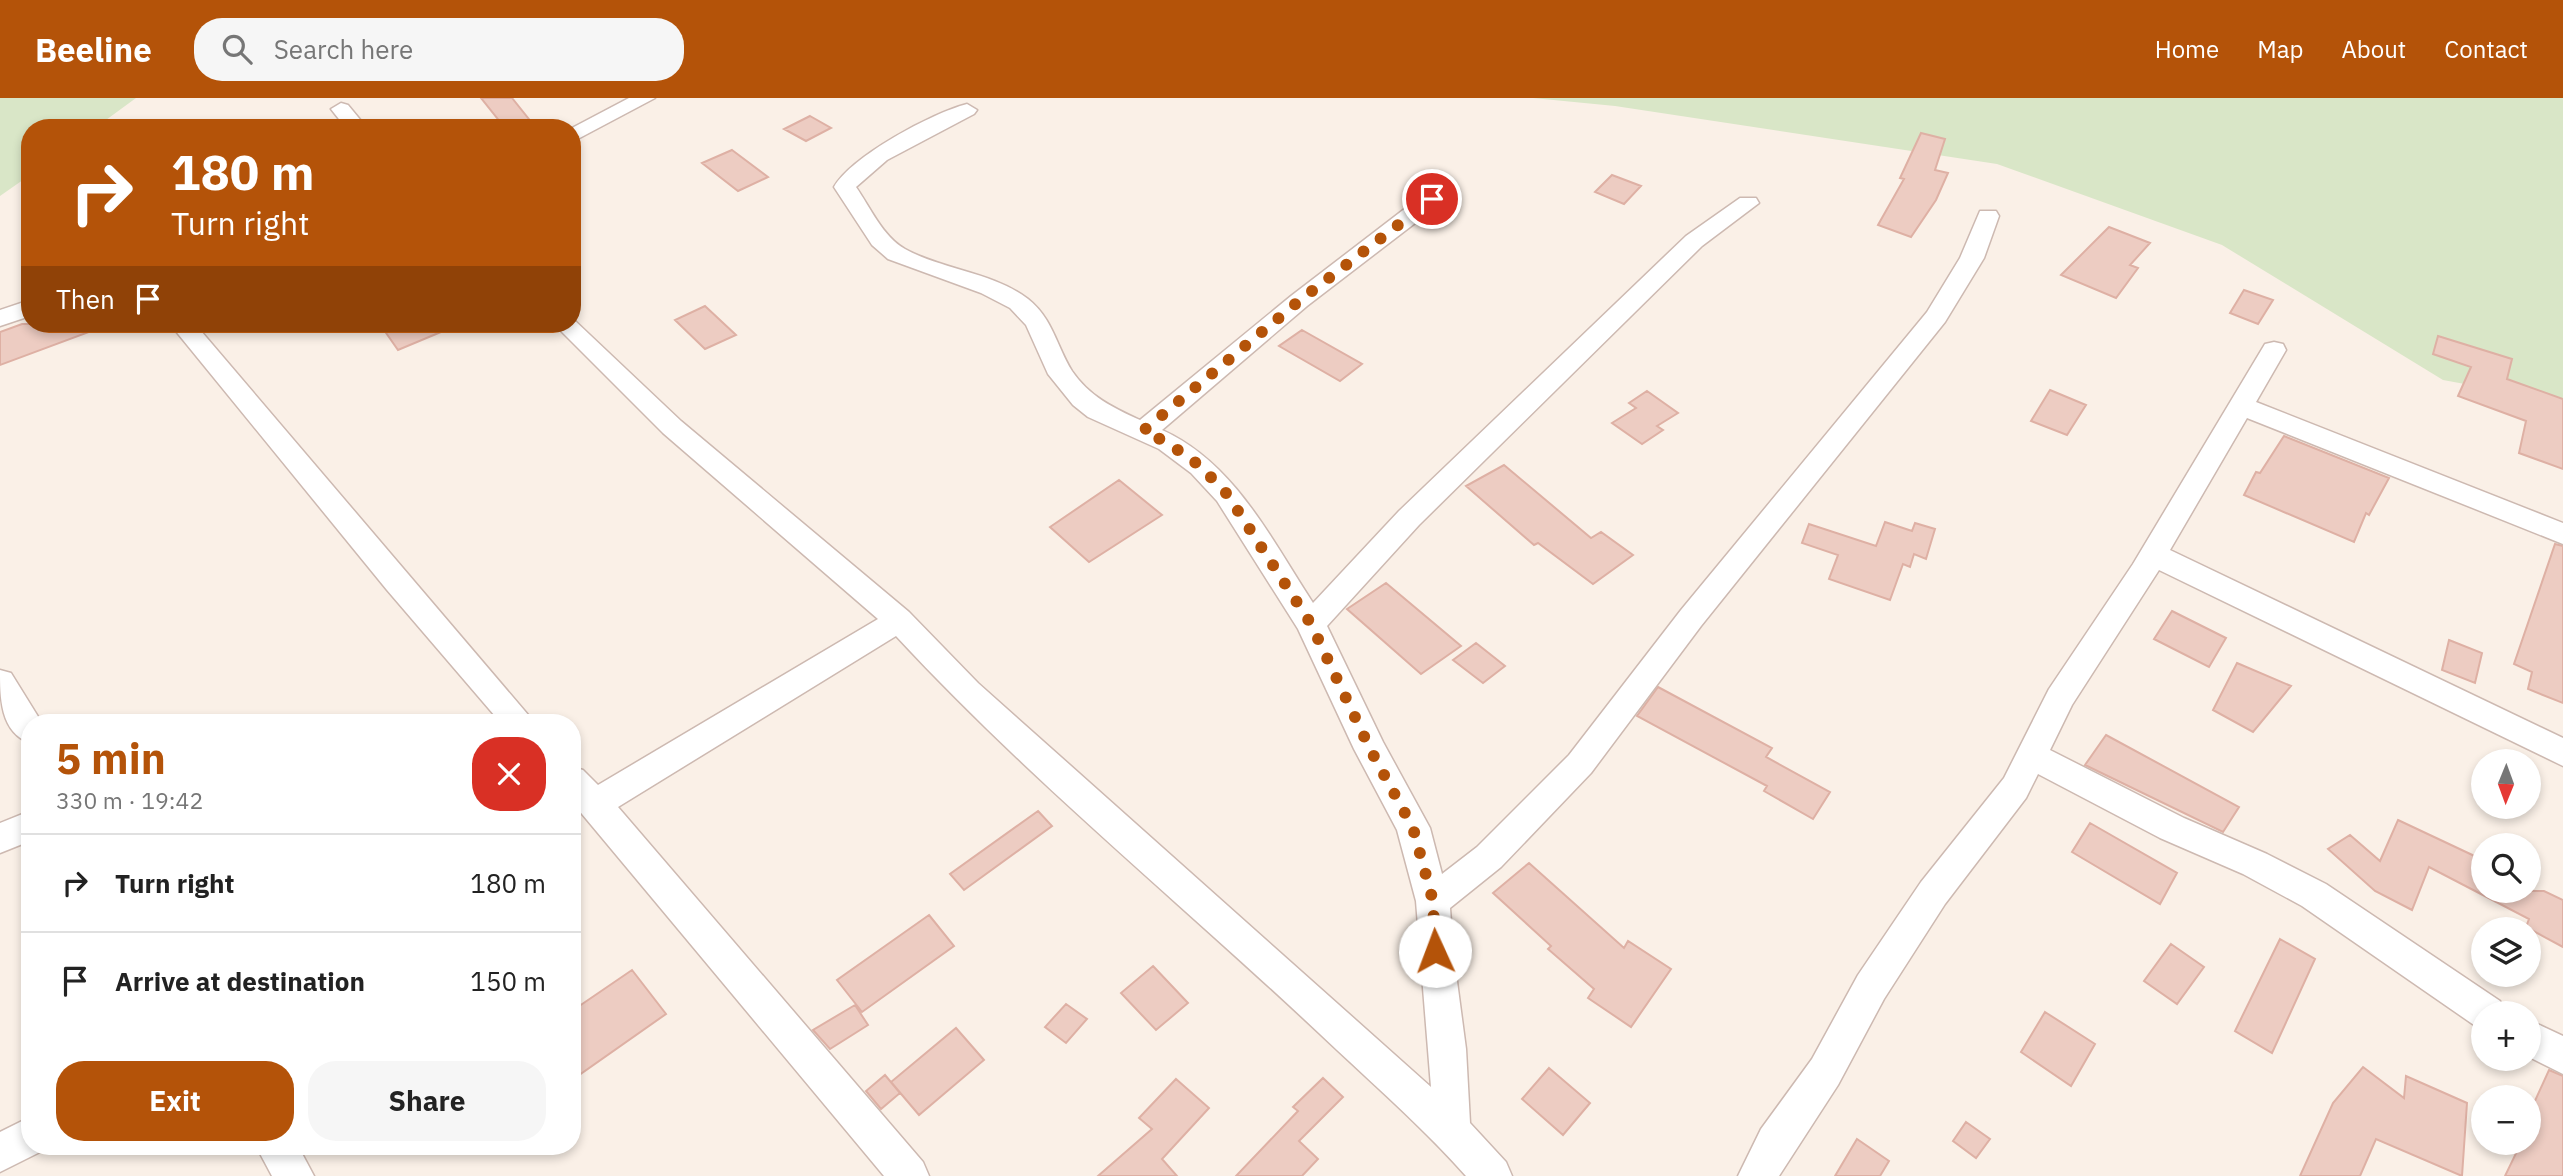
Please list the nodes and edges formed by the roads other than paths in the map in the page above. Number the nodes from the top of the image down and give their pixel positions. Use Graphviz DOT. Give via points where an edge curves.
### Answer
graph roads {
  1 [pos="645,98"];
  2 [pos="341,109"];
  3 [pos="967,110"];
  4 [pos="350,119"];
  5 [pos="581,131"];
  6 [pos="1432,199"];
  7 [pos="1748,203"];
  8 [pos="1988,216"];
  9 [pos="21,311"];
  10 [pos="0,318"];
  11 [pos="190,333"];
  12 [pos="575,333"];
  13 [pos="2274,351"];
  14 [pos="2241,406"];
  15 [pos="1143,431"];
  16 [pos="2563,534"];
  17 [pos="2152,554"];
  18 [pos="899,620"];
  19 [pos="1311,624"];
  20 [pos="0,682"];
  21 [pos="512,714"];
  22 [pos="21,716"];
  23 [pos="2563,753"];
  24 [pos="2029,755"];
  25 [pos="581,789"];
  26 [pos="595,804"];
  27 [pos="21,829"];
  28 [pos="0,839"];
  29 [pos="1433,901"];
  30 [pos="2471,1002"];
  31 [pos="2541,1044"];
  32 [pos="2563,1056"];
  33 [pos="1451,1131"];
  34 [pos="21,1141"];
  35 [pos="0,1153"];
  36 [pos="280,1155"];
  37 [pos="293,1176"];
  38 [pos="909,1176"];
  39 [pos="1492,1176"];
  40 [pos="1758,1176"];
  1 -- 5 [label="street"];
  2 -- 4 [label="street"];
  3 -- 15 [label="street" via="879,156 849,177 845,187 880,240 896,254 1018,303 1037,321 1061,374 1082,399 1097,411"];
  6 -- 15 [label="street" via="1299,301"];
  7 -- 19 [label="street" via="1694,241 1409,518"];
  8 -- 29 [label="street" via="1972,258 1936,317 1690,618 1621,713 1535,813 1489,858"];
  9 -- 10 [label="street"];
  11 -- 21 [label="street"];
  12 -- 18 [label="street" via="672,427"];
  13 -- 14 [label="street"];
  14 -- 16 [label="street"];
  14 -- 17 [label="street"];
  15 -- 19 [label="street" via="1189,458 1227,494"];
  17 -- 23 [label="street"];
  17 -- 24 [label="street"];
  18 -- 26 [label="street"];
  18 -- 33 [label="street" via="967,692"];
  19 -- 29 [label="street" via="1413,828"];
  20 -- 22 [label="street"];
  24 -- 30 [label="street" via="2314,895"];
  24 -- 40 [label="street" via="2015,789 1933,893 1871,987 1825,1072 1775,1143"];
  25 -- 26 [label="street"];
  26 -- 38 [label="street"];
  27 -- 28 [label="street"];
  29 -- 33 [label="street"];
  31 -- 32 [label="street"];
  33 -- 39 [label="street"];
  34 -- 35 [label="street"];
  36 -- 37 [label="street"];
}
